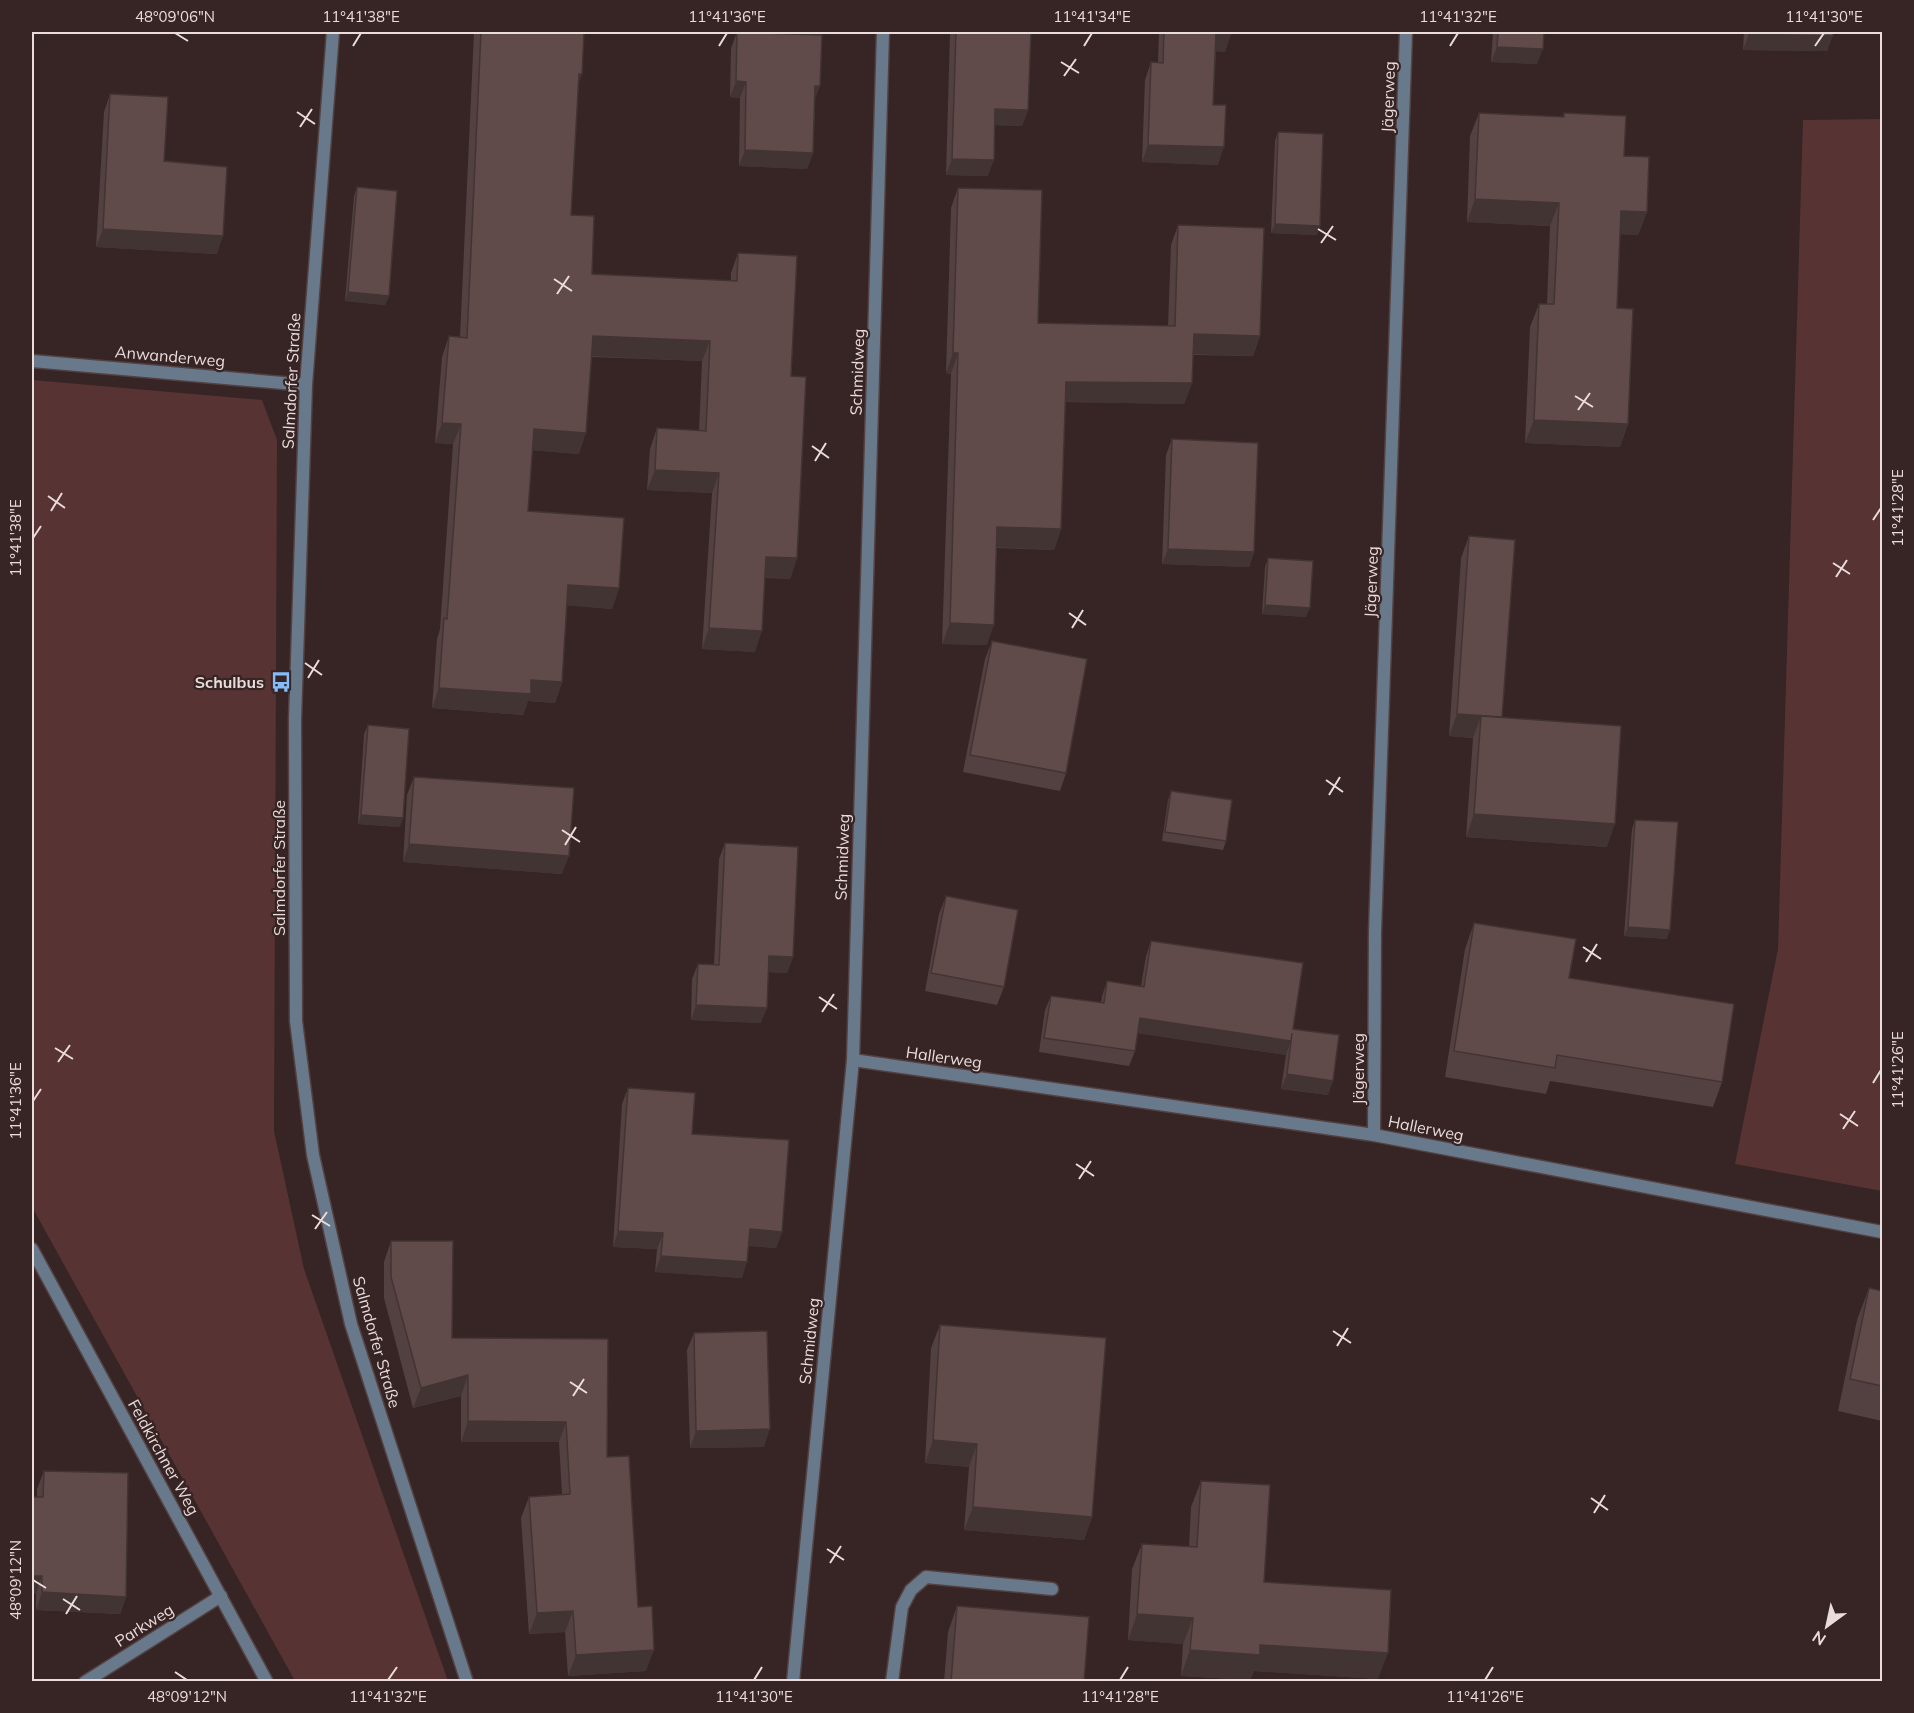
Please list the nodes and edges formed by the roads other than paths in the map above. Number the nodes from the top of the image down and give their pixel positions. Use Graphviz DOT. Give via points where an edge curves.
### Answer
graph roads {
  1 [pos="333,32"];
  2 [pos="883,32"];
  3 [pos="1406,32"];
  4 [pos="32,361"];
  5 [pos="306,385"];
  6 [pos="853,1060"];
  7 [pos="1374,1135"];
  8 [pos="1882,1232"];
  9 [pos="32,1249"];
  10 [pos="1052,1589"];
  11 [pos="221,1596"];
  12 [pos="85,1682"];
  13 [pos="267,1682"];
  14 [pos="467,1682"];
  15 [pos="793,1682"];
  16 [pos="892,1682"];
  1 -- 5 [label="street, Salmdorfer Straße"];
  2 -- 6 [label="street, Schmidweg"];
  3 -- 7 [label="street, Jägerweg" via="1375,932"];
  4 -- 5 [label="street, Anwanderweg"];
  5 -- 14 [label="street, Salmdorfer Straße" via="295,720 296,1021 313,1155 351,1324"];
  6 -- 7 [label="street, Hallerweg"];
  6 -- 15 [label="street, Schmidweg"];
  7 -- 8 [label="street, Hallerweg"];
  9 -- 11 [label="street, Feldkirchner Weg"];
  10 -- 16 [label="street" via="926,1577 911,1590 902,1607"];
  11 -- 12 [label="street, Parkweg"];
  11 -- 13 [label="street, Feldkirchner Weg"];
}
